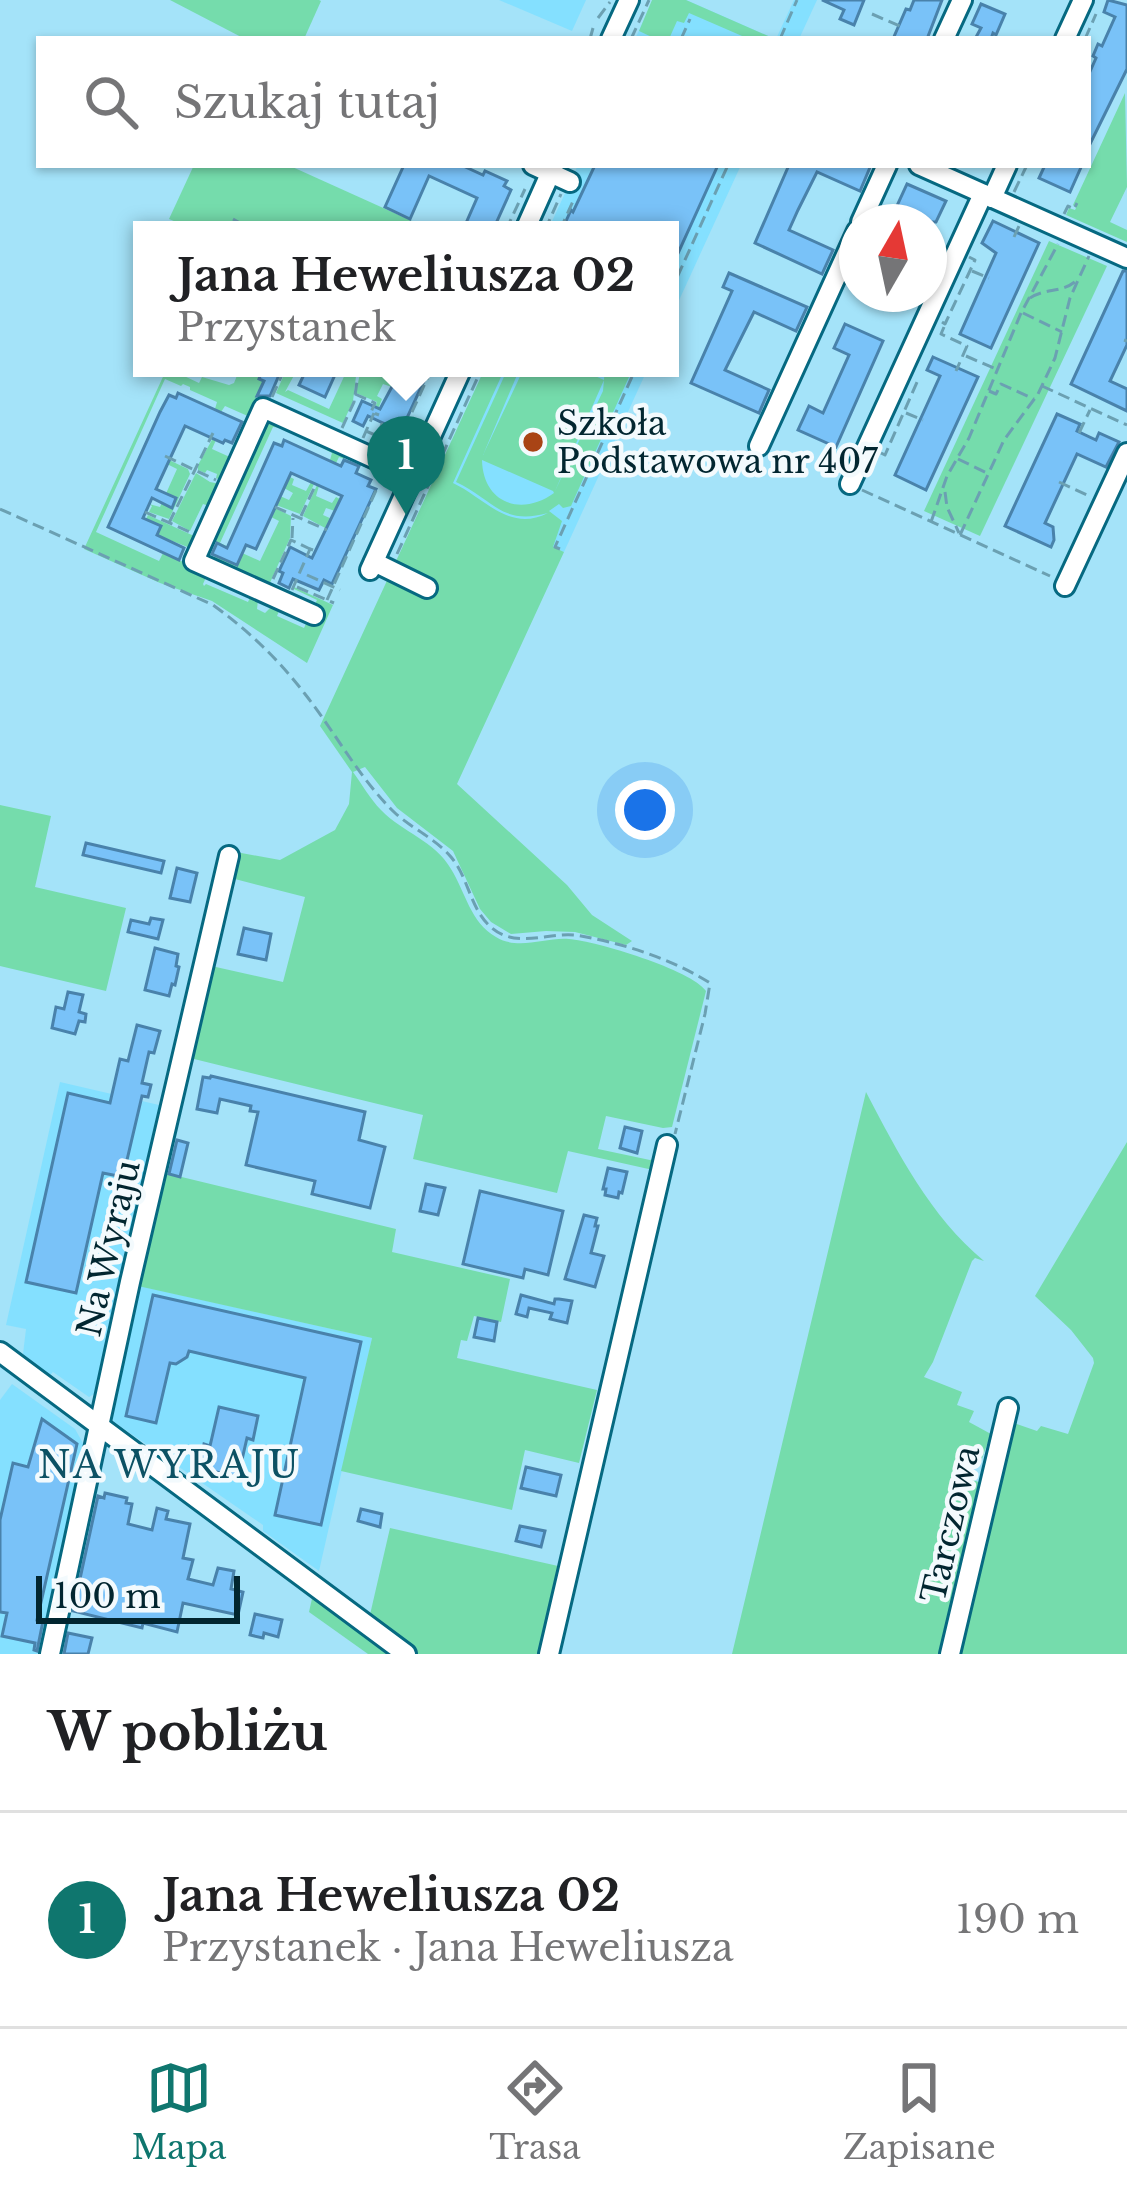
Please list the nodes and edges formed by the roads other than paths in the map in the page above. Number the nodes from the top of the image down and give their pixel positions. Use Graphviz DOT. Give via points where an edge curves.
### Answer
graph roads {
  1 [pos="629,0"];
  2 [pos="962,0"];
  3 [pos="1083,0"];
  4 [pos="605,31"];
  5 [pos="945,36"];
  6 [pos="1066,36"];
  7 [pos="886,168"];
  8 [pos="926,168"];
  9 [pos="1005,168"];
  10 [pos="550,176"];
  11 [pos="988,196"];
  12 [pos="869,204"];
  13 [pos="528,221"];
  14 [pos="1127,258"];
  15 [pos="839,270"];
  16 [pos="458,377"];
  17 [pos="759,446"];
  18 [pos="1127,453"];
  19 [pos="418,479"];
  20 [pos="850,484"];
  21 [pos="1066,585"];
  22 [pos="427,588"];
  23 [pos="320,608"];
  24 [pos="229,856"];
  25 [pos="667,1145"];
  26 [pos="0,1352"];
  27 [pos="1008,1408"];
  28 [pos="100,1426"];
  29 [pos="50,1654"];
  30 [pos="406,1654"];
  31 [pos="549,1654"];
  32 [pos="950,1654"];
  1 -- 4 [label="street"];
  2 -- 5 [label="street"];
  3 -- 6 [label="street"];
  7 -- 12 [label="street"];
  8 -- 11 [label="street"];
  9 -- 11 [label="street"];
  10 -- 13 [label="street"];
  11 -- 14 [label="street"];
  11 -- 20 [label="street"];
  15 -- 17 [label="street"];
  16 -- 19 [label="street"];
  18 -- 21 [label="street"];
  19 -- 22 [label="street" via="373,564"];
  19 -- 23 [label="street" via="263,408 194,561"];
  24 -- 28 [label="street, Na Wyraju"];
  25 -- 31 [label="street"];
  26 -- 28 [label="street"];
  27 -- 32 [label="street, Tarczowa"];
  28 -- 29 [label="street, Na Wyraju"];
  28 -- 30 [label="street"];
}
